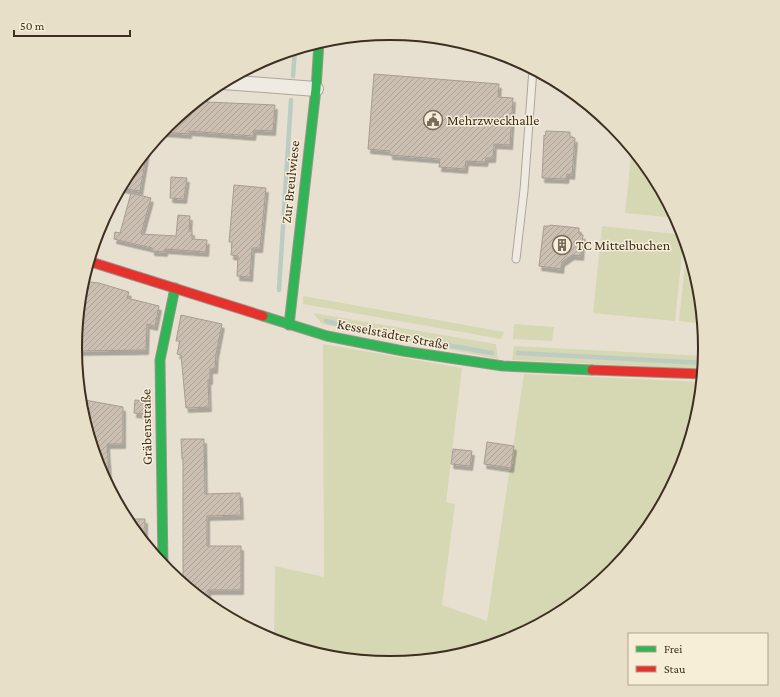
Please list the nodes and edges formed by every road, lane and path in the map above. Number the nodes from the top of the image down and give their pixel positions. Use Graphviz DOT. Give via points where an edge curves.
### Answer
graph roads {
  1 [pos="319,49"];
  2 [pos="533,75"];
  3 [pos="233,83"];
  4 [pos="316,89"];
  5 [pos="516,260"];
  6 [pos="94,263"];
  7 [pos="175,288"];
  8 [pos="288,325"];
  9 [pos="698,374"];
  10 [pos="163,557"];
  1 -- 4 [label="main road, Zur Breulwiese"];
  2 -- 5 [label="lane"];
  3 -- 4 [label="street"];
  4 -- 8 [label="main road, Zur Breulwiese"];
  6 -- 7 [label="main road, Kesselstädter Straße"];
  7 -- 8 [label="main road, Kesselstädter Straße"];
  7 -- 10 [label="main road, Gräbenstraße" via="160,360"];
  8 -- 9 [label="main road, Kesselstädter Straße" via="403,351 503,366"];
}
